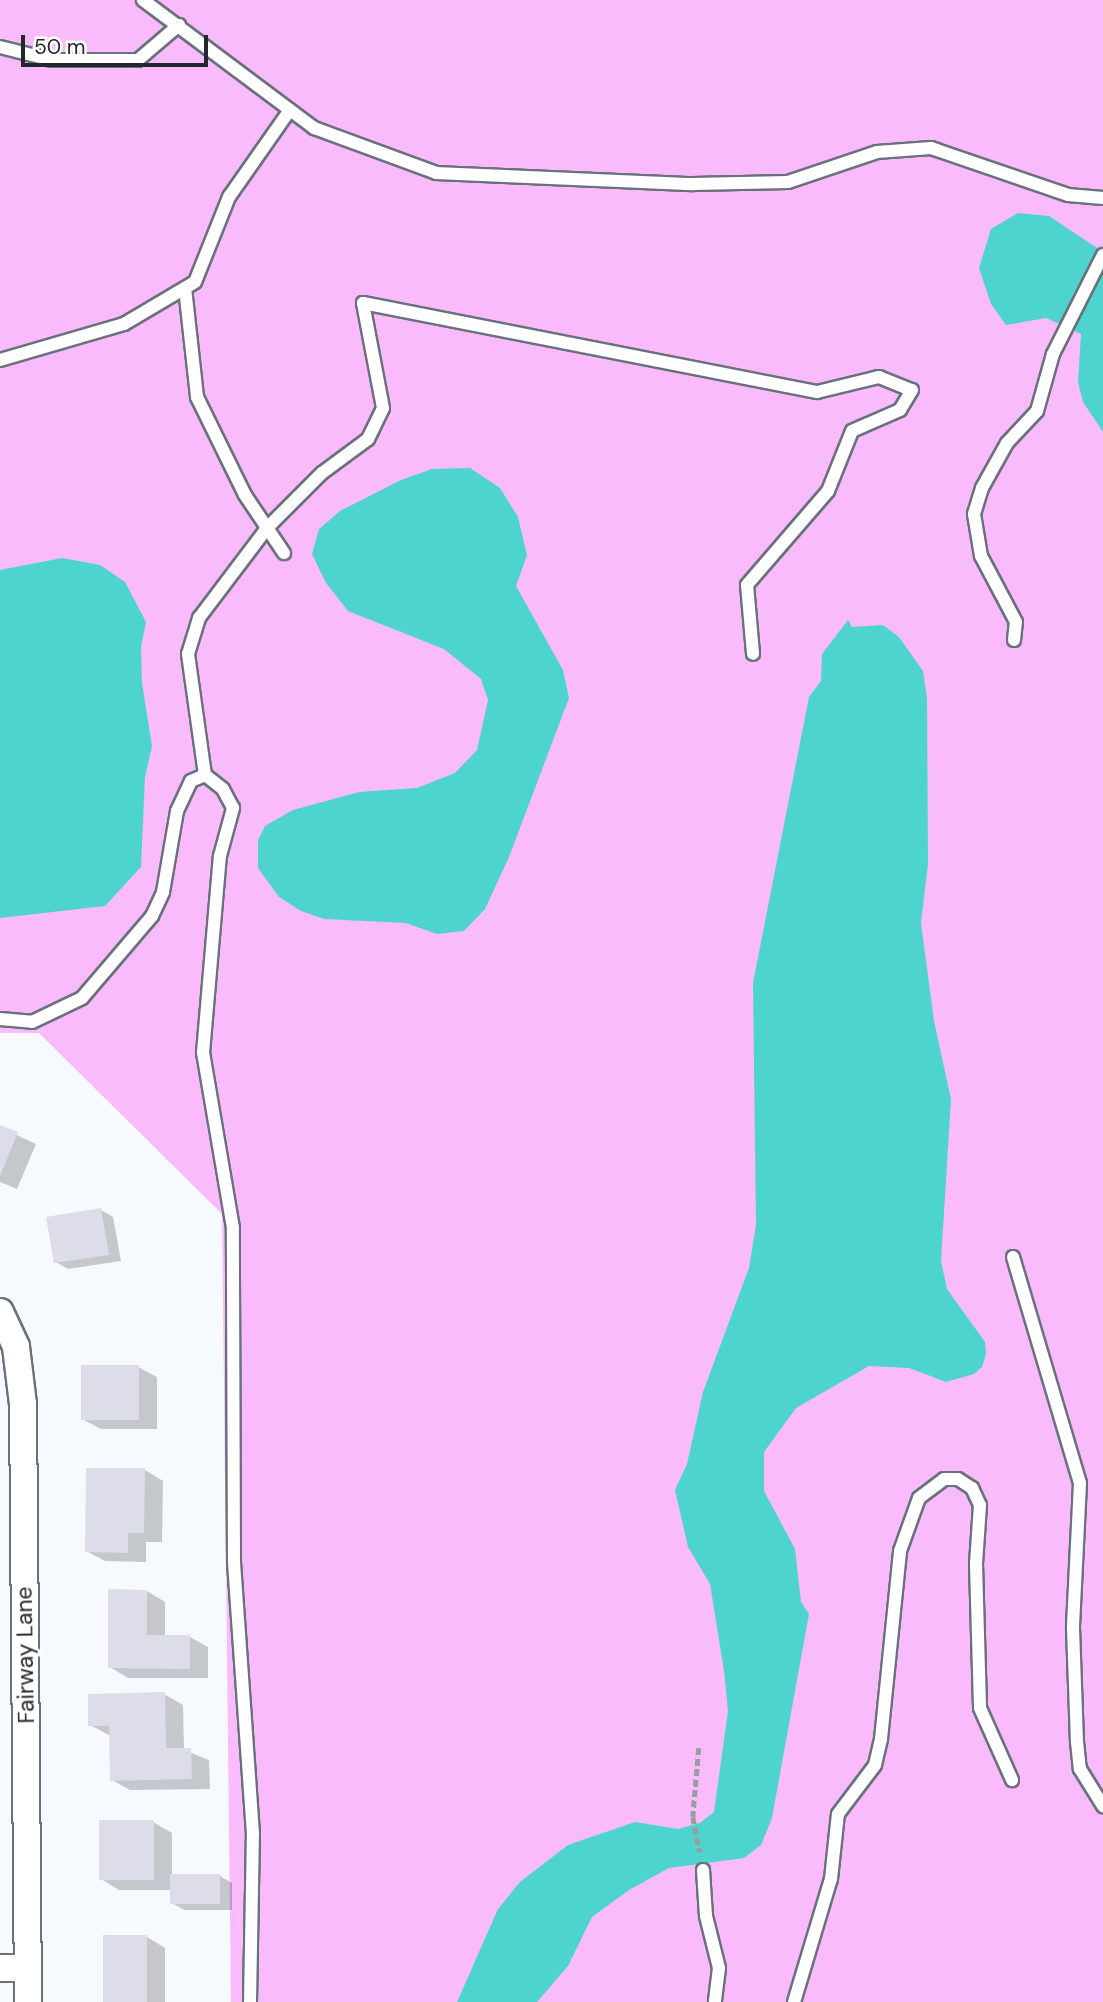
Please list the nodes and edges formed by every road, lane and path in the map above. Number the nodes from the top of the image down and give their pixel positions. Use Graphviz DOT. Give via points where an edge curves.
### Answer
graph roads {
  1 [pos="143,0"];
  2 [pos="179,26"];
  3 [pos="0,47"];
  4 [pos="290,110"];
  5 [pos="1103,198"];
  6 [pos="1103,255"];
  7 [pos="185,288"];
  8 [pos="0,360"];
  9 [pos="267,528"];
  10 [pos="284,553"];
  11 [pos="1014,640"];
  12 [pos="753,654"];
  13 [pos="205,775"];
  14 [pos="0,1019"];
  15 [pos="1013,1257"];
  16 [pos="0,1312"];
  17 [pos="699,1748"];
  18 [pos="1012,1780"];
  19 [pos="1103,1806"];
  20 [pos="704,1870"];
  21 [pos="0,1968"];
  22 [pos="28,1968"];
  23 [pos="28,2002"];
  24 [pos="250,2002"];
  25 [pos="715,2002"];
  26 [pos="794,2002"];
  1 -- 2 [label="lane"];
  2 -- 3 [label="lane" via="138,60 52,60"];
  2 -- 4 [label="lane"];
  4 -- 5 [label="lane" via="314,128 436,173 693,184 788,182 877,152 931,148 1069,195"];
  4 -- 7 [label="lane" via="229,197 195,282"];
  6 -- 11 [label="lane" via="1065,330 1037,411 1007,443 982,488 974,514 981,556 1016,622"];
  7 -- 8 [label="lane" via="124,324"];
  7 -- 9 [label="lane" via="197,397 245,495"];
  9 -- 10 [label="lane"];
  9 -- 12 [label="lane" via="322,474 368,439 383,408 363,303 817,392 879,377 912,390 900,410 852,431 828,491 747,585"];
  9 -- 13 [label="lane" via="200,618 188,654"];
  13 -- 14 [label="lane" via="191,781 177,811 163,892 152,916 82,998 32,1022"];
  13 -- 24 [label="lane" via="223,789 233,808 220,856 204,1052 233,1228 234,1563 253,1834"];
  15 -- 19 [label="lane" via="1080,1483 1073,1628 1077,1742 1084,1777"];
  16 -- 22 [label="street, Fairway Lane" via="16,1347 23,1404"];
  17 -- 20 [label="path" via="693,1817"];
  18 -- 26 [label="lane" via="980,1708 976,1564 980,1505 972,1488 958,1479 944,1479 919,1498 900,1551 875,1765 838,1814 831,1879"];
  20 -- 25 [label="lane" via="706,1916 719,1968"];
  21 -- 22 [label="street"];
  22 -- 23 [label="street, Fairway Lane"];
}
